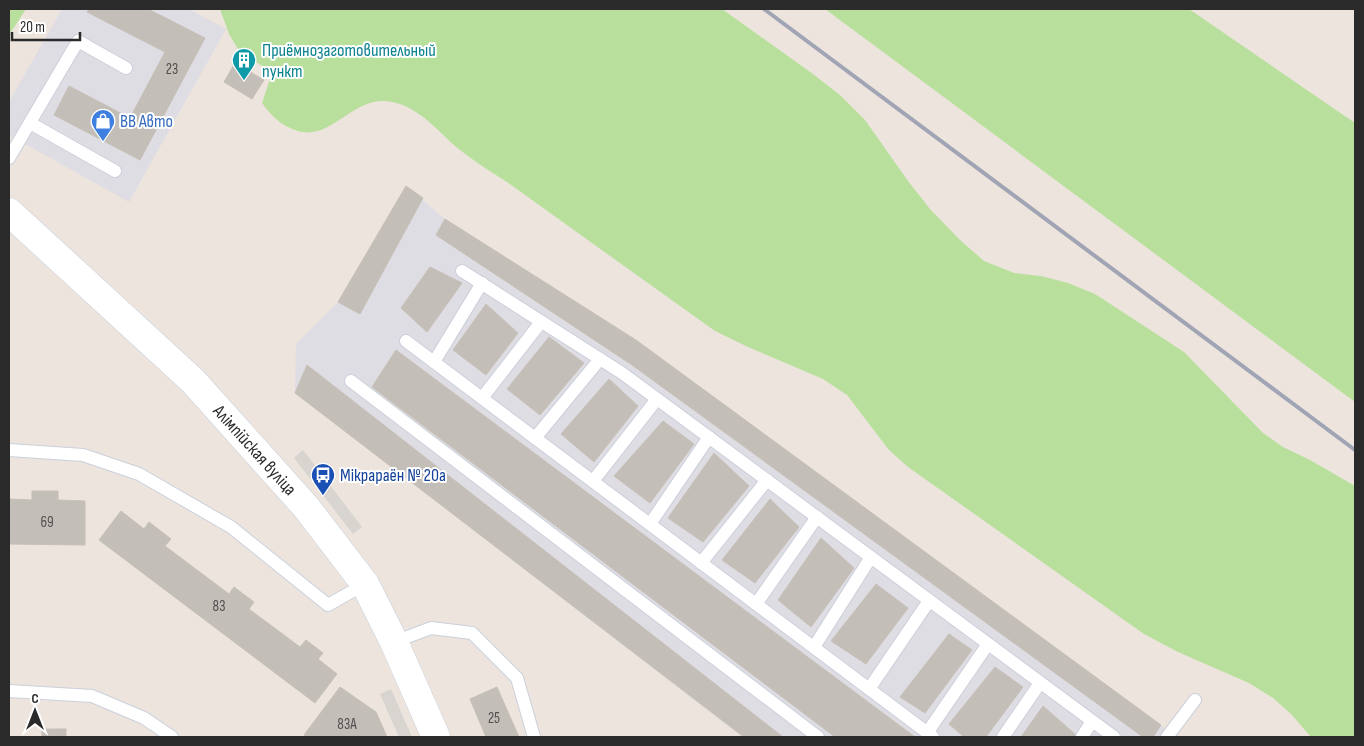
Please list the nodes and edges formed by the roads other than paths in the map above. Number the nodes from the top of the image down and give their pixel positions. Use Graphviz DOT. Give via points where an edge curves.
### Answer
graph roads {
  1 [pos="126,68"];
  2 [pos="30,123"];
  3 [pos="9,158"];
  4 [pos="116,170"];
  5 [pos="9,212"];
  6 [pos="462,271"];
  7 [pos="482,283"];
  8 [pos="541,322"];
  9 [pos="406,341"];
  10 [pos="600,359"];
  11 [pos="434,362"];
  12 [pos="352,380"];
  13 [pos="482,398"];
  14 [pos="657,399"];
  15 [pos="535,438"];
  16 [pos="709,438"];
  17 [pos="9,450"];
  18 [pos="767,480"];
  19 [pos="593,481"];
  20 [pos="817,517"];
  21 [pos="650,524"];
  22 [pos="871,557"];
  23 [pos="701,563"];
  24 [pos="365,584"];
  25 [pos="930,600"];
  26 [pos="756,604"];
  27 [pos="394,642"];
  28 [pos="988,644"];
  29 [pos="814,648"];
  30 [pos="1040,683"];
  31 [pos="869,689"];
  32 [pos="9,691"];
  33 [pos="1196,700"];
  34 [pos="1092,721"];
  35 [pos="930,735"];
  36 [pos="172,737"];
  37 [pos="436,737"];
  38 [pos="534,737"];
  39 [pos="818,737"];
  40 [pos="1003,737"];
  41 [pos="1082,737"];
  42 [pos="1114,737"];
  43 [pos="1167,737"];
  1 -- 2 [label="lane" via="78,41"];
  2 -- 3 [label="lane"];
  2 -- 4 [label="lane"];
  5 -- 24 [label="street, Алімпійская вуліца" via="193,380 306,507"];
  6 -- 7 [label="lane"];
  7 -- 8 [label="lane"];
  7 -- 11 [label="lane"];
  8 -- 10 [label="lane"];
  8 -- 13 [label="lane"];
  9 -- 11 [label="lane"];
  10 -- 14 [label="lane"];
  10 -- 15 [label="lane"];
  11 -- 13 [label="lane"];
  12 -- 39 [label="lane"];
  13 -- 15 [label="lane"];
  14 -- 16 [label="lane"];
  14 -- 19 [label="lane"];
  15 -- 19 [label="lane"];
  16 -- 18 [label="lane"];
  16 -- 21 [label="lane"];
  17 -- 24 [label="lane" via="83,455 139,474 231,527 328,605"];
  18 -- 20 [label="lane"];
  18 -- 23 [label="lane"];
  19 -- 21 [label="lane"];
  20 -- 22 [label="lane"];
  20 -- 26 [label="lane"];
  21 -- 23 [label="lane"];
  22 -- 25 [label="lane"];
  22 -- 29 [label="lane"];
  23 -- 26 [label="lane"];
  24 -- 27 [label="street, Алімпійская вуліца"];
  25 -- 28 [label="lane"];
  25 -- 31 [label="lane"];
  26 -- 29 [label="lane"];
  27 -- 37 [label="street, Алімпійская вуліца"];
  27 -- 38 [label="lane" via="431,628 472,633 517,678"];
  28 -- 30 [label="lane"];
  28 -- 35 [label="lane"];
  29 -- 31 [label="lane"];
  30 -- 34 [label="lane"];
  30 -- 40 [label="lane"];
  31 -- 35 [label="lane"];
  32 -- 36 [label="lane" via="92,696 144,718"];
  33 -- 43 [label="lane"];
  34 -- 41 [label="lane"];
  34 -- 42 [label="lane"];
}
